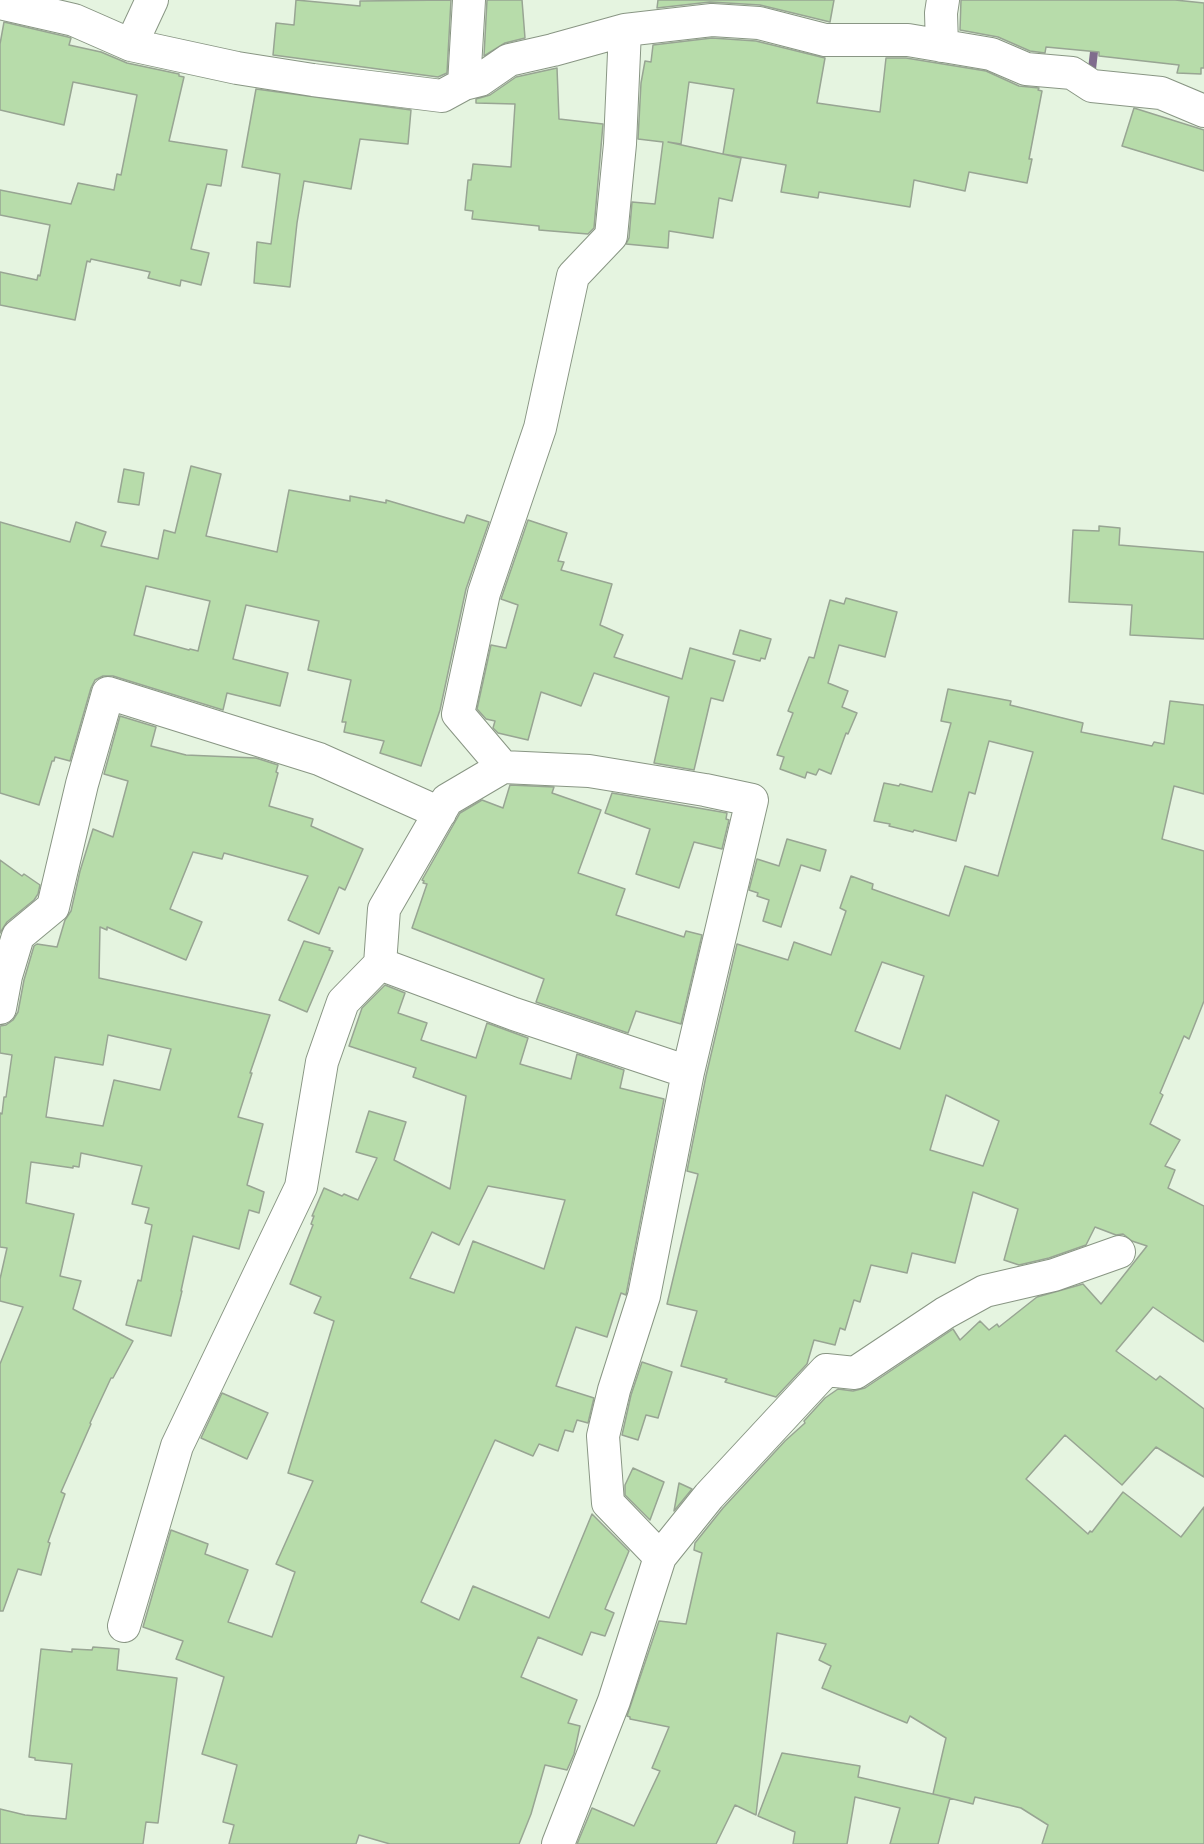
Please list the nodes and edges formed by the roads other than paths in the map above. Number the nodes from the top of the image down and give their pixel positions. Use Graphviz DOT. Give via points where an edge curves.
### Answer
graph roads {
  1 [pos="152,0"];
  2 [pos="469,0"];
  3 [pos="943,0"];
  4 [pos="0,3"];
  5 [pos="625,30"];
  6 [pos="131,45"];
  7 [pos="942,45"];
  8 [pos="464,84"];
  9 [pos="1204,111"];
  10 [pos="502,767"];
  11 [pos="440,813"];
  12 [pos="380,964"];
  13 [pos="0,1008"];
  14 [pos="688,1072"];
  15 [pos="1119,1252"];
  16 [pos="660,1557"];
  17 [pos="124,1626"];
  18 [pos="558,1844"];
  1 -- 6 [label="street"];
  2 -- 8 [label="street"];
  3 -- 7 [label="street"];
  4 -- 6 [label="street" via="74,20"];
  5 -- 7 [label="street" via="712,20 759,23 825,40 909,40"];
  5 -- 8 [label="street" via="509,60 480,80"];
  5 -- 10 [label="street" via="611,236 573,276 540,428 484,593 458,714"];
  6 -- 8 [label="street" via="237,68 442,96"];
  7 -- 9 [label="street" via="991,54 1026,69 1072,73 1092,86 1161,93"];
  10 -- 11 [label="street" via="447,800"];
  10 -- 14 [label="street" via="589,771 752,800"];
  11 -- 12 [label="street" via="384,909"];
  11 -- 13 [label="street" via="319,759 108,693 53,907 18,936"];
  12 -- 14 [label="street"];
  12 -- 17 [label="street" via="343,1002 322,1062 301,1187 177,1446"];
  14 -- 16 [label="street" via="644,1296 603,1437 608,1503"];
  15 -- 16 [label="street" via="1054,1275 985,1291 855,1373 826,1370 709,1496"];
  16 -- 18 [label="street" via="614,1701"];
}
